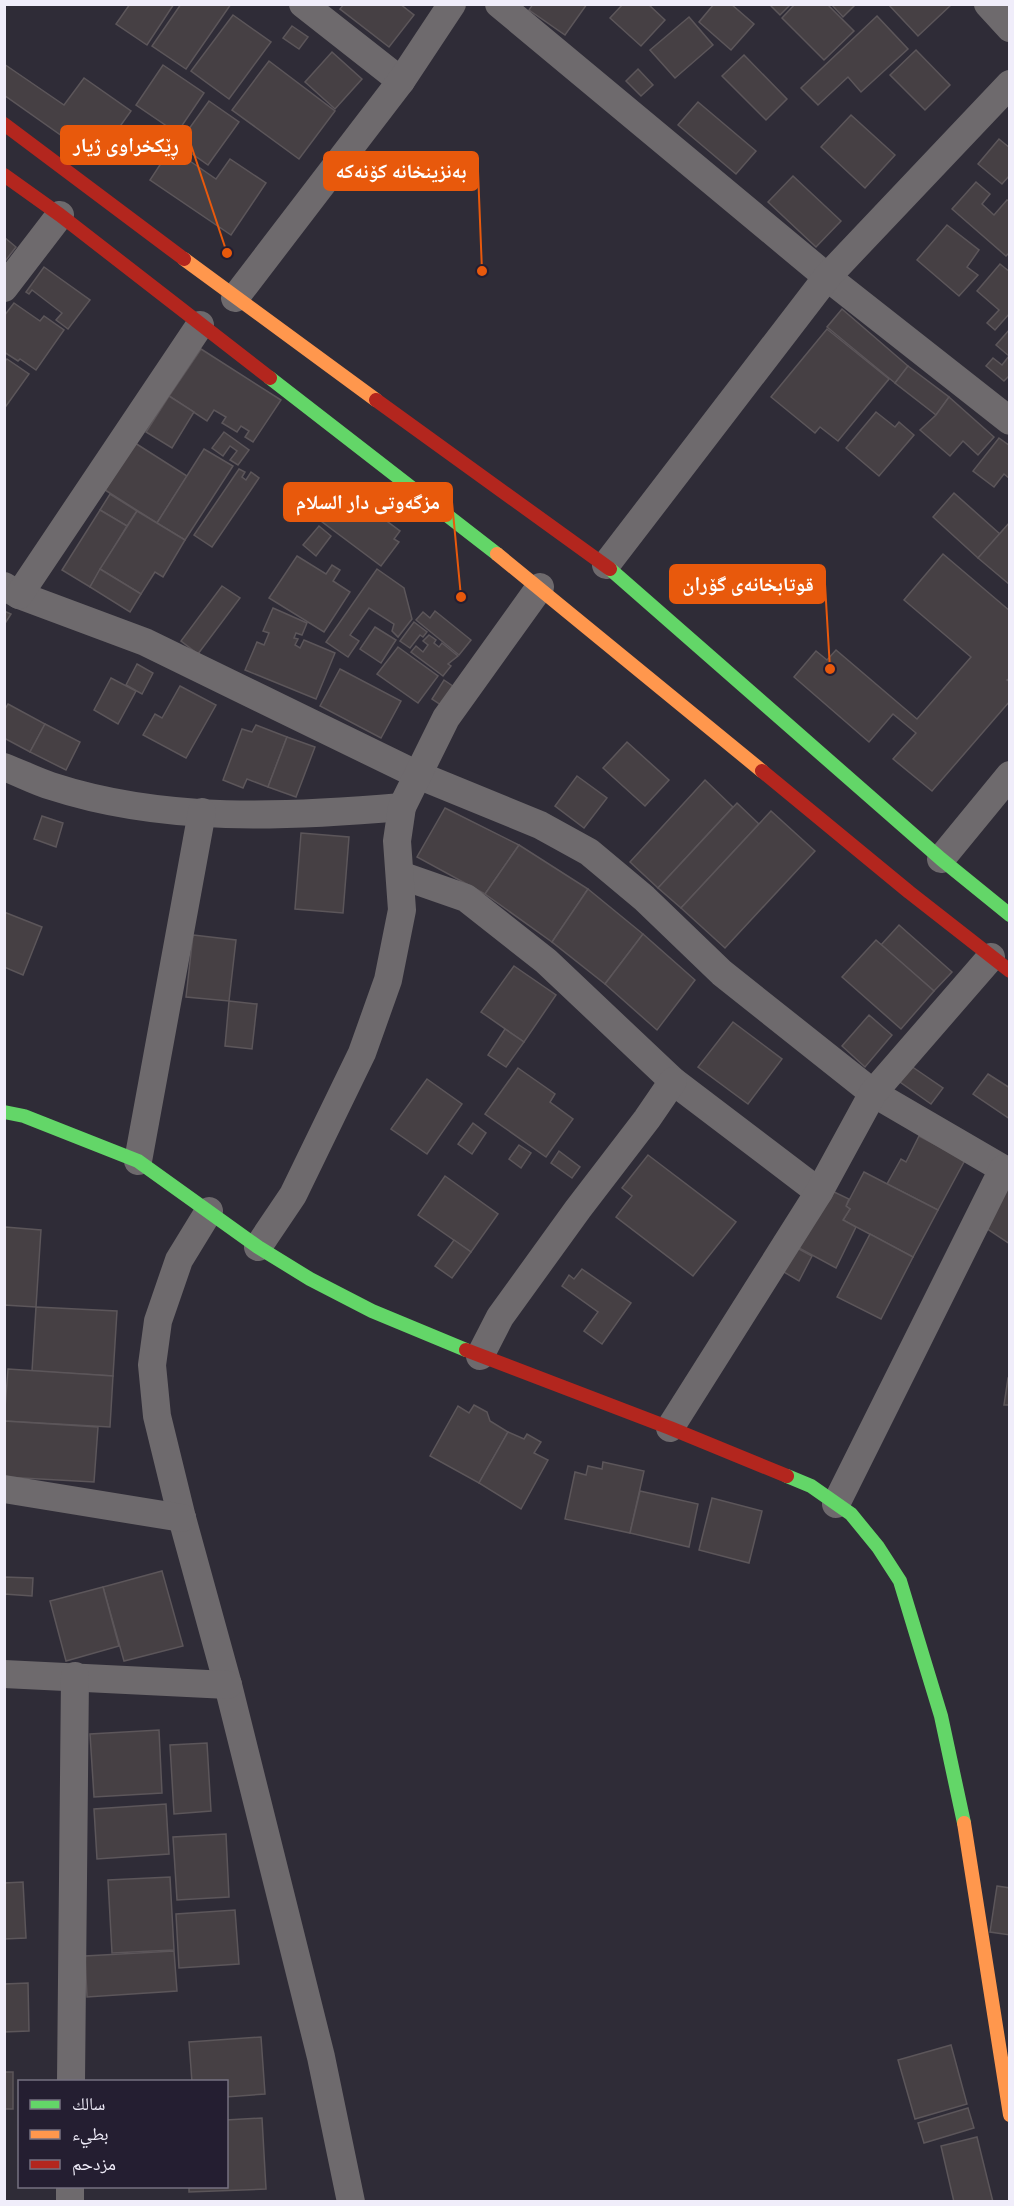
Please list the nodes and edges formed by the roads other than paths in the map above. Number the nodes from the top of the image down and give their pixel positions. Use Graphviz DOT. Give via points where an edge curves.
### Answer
graph roads {
  1 [pos="303,4"];
  2 [pos="452,4"];
  3 [pos="499,4"];
  4 [pos="988,4"];
  5 [pos="1010,28"];
  6 [pos="401,81"];
  7 [pos="1004,100"];
  8 [pos="4,124"];
  9 [pos="4,175"];
  10 [pos="60,215"];
  11 [pos="827,277"];
  12 [pos="4,288"];
  13 [pos="235,298"];
  14 [pos="200,324"];
  15 [pos="1010,421"];
  16 [pos="606,566"];
  17 [pos="540,587"];
  18 [pos="12,591"];
  19 [pos="4,767"];
  20 [pos="418,775"];
  21 [pos="1010,775"];
  22 [pos="402,807"];
  23 [pos="202,812"];
  24 [pos="941,860"];
  25 [pos="400,875"];
  26 [pos="1010,915"];
  27 [pos="1000,964"];
  28 [pos="673,1081"];
  29 [pos="873,1093"];
  30 [pos="4,1112"];
  31 [pos="138,1161"];
  32 [pos="1006,1171"];
  33 [pos="819,1192"];
  34 [pos="209,1211"];
  35 [pos="258,1247"];
  36 [pos="480,1356"];
  37 [pos="670,1428"];
  38 [pos="4,1489"];
  39 [pos="836,1504"];
  40 [pos="182,1518"];
  41 [pos="4,1674"];
  42 [pos="75,1676"];
  43 [pos="228,1685"];
  44 [pos="71,2080"];
  45 [pos="1010,2115"];
  46 [pos="351,2202"];
  1 -- 6 [label="street"];
  2 -- 6 [label="street"];
  3 -- 11 [label="street"];
  4 -- 5 [label="street"];
  6 -- 13 [label="street"];
  7 -- 11 [label="street"];
  8 -- 13 [label="main road"];
  9 -- 10 [label="main road"];
  10 -- 12 [label="street"];
  10 -- 14 [label="main road"];
  11 -- 15 [label="street"];
  11 -- 16 [label="street"];
  13 -- 16 [label="main road"];
  14 -- 17 [label="main road"];
  14 -- 18 [label="street"];
  16 -- 24 [label="main road"];
  17 -- 20 [label="street" via="446,718"];
  17 -- 27 [label="main road"];
  18 -- 20 [label="street" via="145,642"];
  19 -- 23 [label="street" via="51,786 136,807"];
  20 -- 22 [label="street"];
  20 -- 29 [label="street" via="540,825 589,852 722,973"];
  21 -- 24 [label="street"];
  22 -- 23 [label="street" via="251,816"];
  22 -- 25 [label="street" via="397,841"];
  23 -- 31 [label="street"];
  24 -- 26 [label="main road"];
  25 -- 28 [label="street" via="466,898 546,961"];
  25 -- 35 [label="street" via="402,910 388,980 362,1053 293,1195"];
  27 -- 29 [label="street"];
  28 -- 33 [label="street"];
  28 -- 36 [label="street" via="500,1317"];
  29 -- 32 [label="street"];
  29 -- 33 [label="street"];
  30 -- 31 [label="main road" via="24,1116"];
  31 -- 34 [label="main road"];
  32 -- 39 [label="street"];
  33 -- 37 [label="street"];
  34 -- 35 [label="main road"];
  34 -- 40 [label="street" via="180,1260 158,1321 152,1365 157,1416"];
  35 -- 36 [label="main road" via="372,1311"];
  36 -- 37 [label="main road"];
  37 -- 39 [label="main road" via="811,1486"];
  38 -- 40 [label="street"];
  39 -- 45 [label="main road" via="851,1514 900,1581 941,1716 966,1835"];
  40 -- 43 [label="street"];
  41 -- 42 [label="street"];
  42 -- 43 [label="street"];
  42 -- 44 [label="street"];
  43 -- 46 [label="street" via="321,2057"];
}
